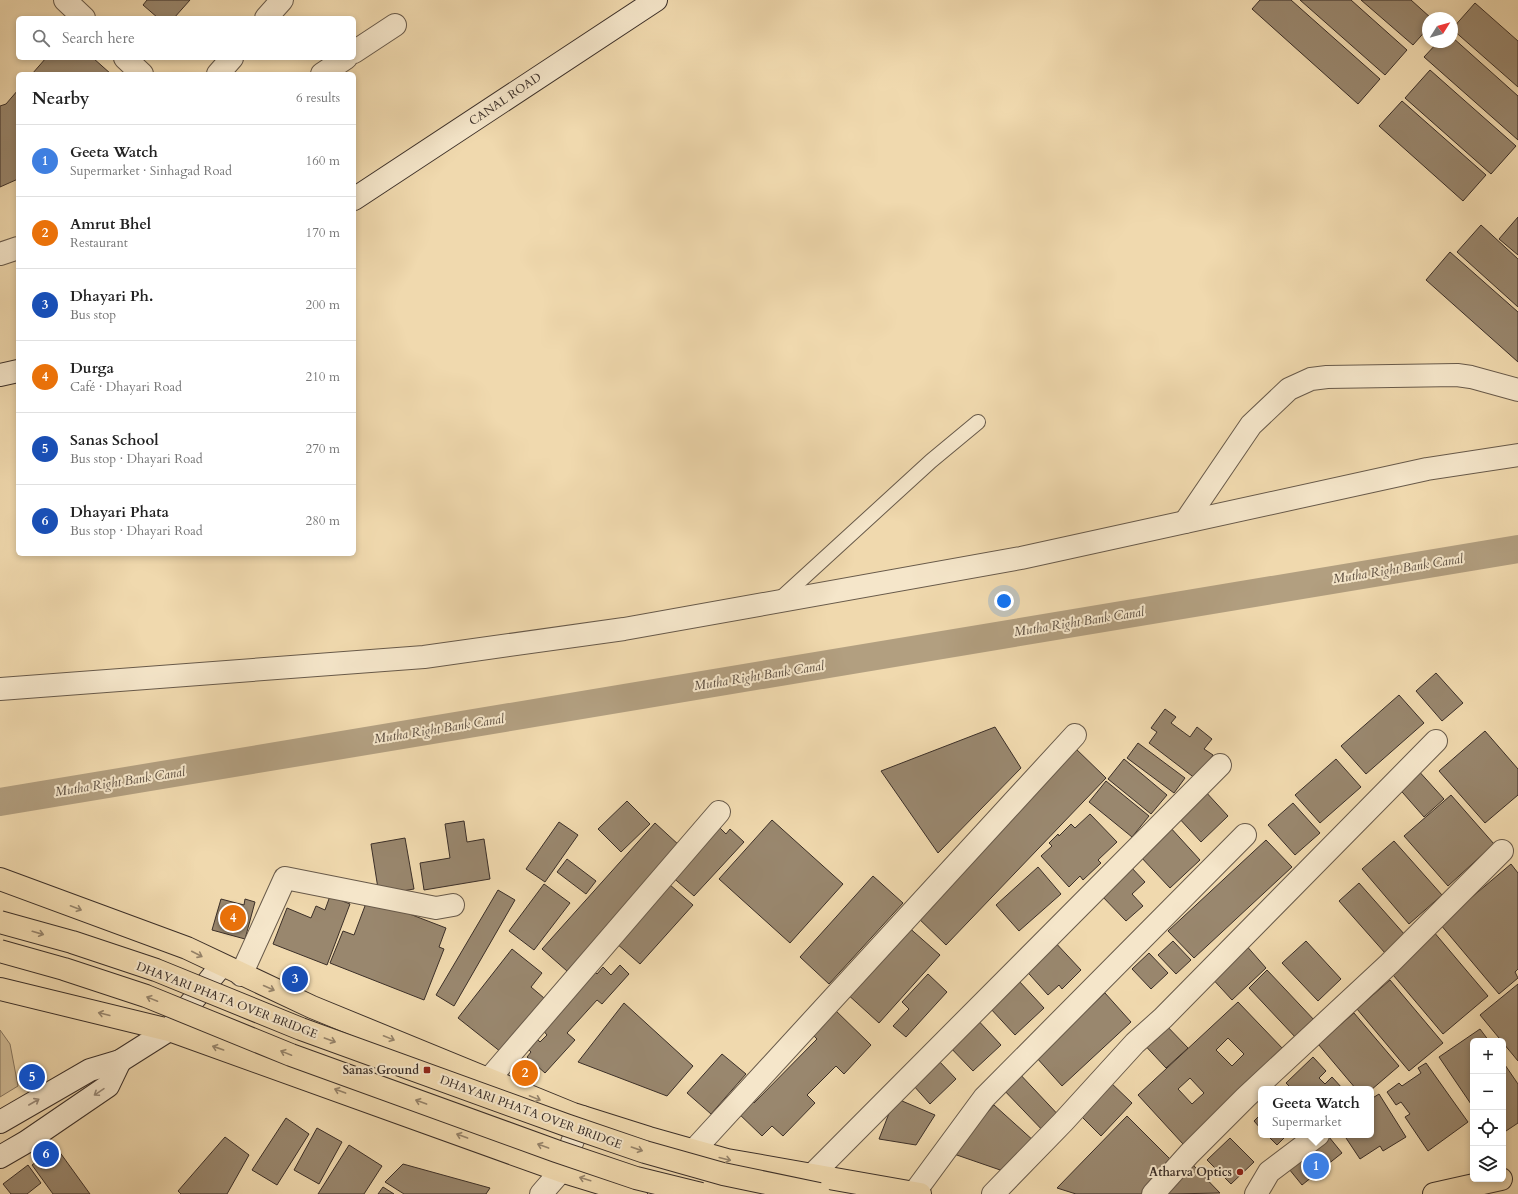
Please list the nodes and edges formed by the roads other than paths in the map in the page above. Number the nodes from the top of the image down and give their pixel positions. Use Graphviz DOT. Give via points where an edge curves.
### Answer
graph roads {
  1 [pos="65,0"];
  2 [pos="282,0"];
  3 [pos="656,0"];
  4 [pos="82,16"];
  5 [pos="268,16"];
  6 [pos="395,25"];
  7 [pos="356,51"];
  8 [pos="128,60"];
  9 [pos="230,60"];
  10 [pos="343,60"];
  11 [pos="140,72"];
  12 [pos="220,72"];
  13 [pos="325,72"];
  14 [pos="356,198"];
  15 [pos="16,249"];
  16 [pos="0,254"];
  17 [pos="16,371"];
  18 [pos="0,375"];
  19 [pos="1518,390"];
  20 [pos="978,422"];
  21 [pos="1518,455"];
  22 [pos="1185,522"];
  23 [pos="779,601"];
  24 [pos="0,688"];
  25 [pos="1075,735"];
  26 [pos="1436,741"];
  27 [pos="1220,765"];
  28 [pos="719,812"];
  29 [pos="1245,835"];
  30 [pos="1502,851"];
  31 [pos="0,879"];
  32 [pos="452,905"];
  33 [pos="0,922"];
  34 [pos="0,950"];
  35 [pos="221,966"];
  36 [pos="241,975"];
  37 [pos="0,989"];
  38 [pos="169,1030"];
  39 [pos="120,1061"];
  40 [pos="488,1079"];
  41 [pos="582,1117"];
  42 [pos="0,1122"];
  43 [pos="1314,1138"];
  44 [pos="694,1150"];
  45 [pos="0,1157"];
  46 [pos="561,1171"];
  47 [pos="1518,1175"];
  48 [pos="1506,1178"];
  49 [pos="1488,1182"];
  50 [pos="815,1184"];
  51 [pos="917,1193"];
  52 [pos="541,1194"];
  53 [pos="636,1194"];
  54 [pos="701,1194"];
  55 [pos="993,1194"];
  56 [pos="1154,1194"];
  57 [pos="1256,1194"];
  58 [pos="1434,1194"];
  1 -- 4 [label="street"];
  2 -- 5 [label="street"];
  3 -- 14 [label="street, CANAL ROAD"];
  6 -- 7 [label="street"];
  8 -- 11 [label="street"];
  9 -- 12 [label="street"];
  10 -- 13 [label="street"];
  15 -- 16 [label="street"];
  17 -- 18 [label="street"];
  19 -- 22 [label="street" via="1457,375 1311,379 1289,389 1251,425"];
  20 -- 23 [label="lane" via="931,461"];
  21 -- 22 [label="street" via="1427,469"];
  22 -- 23 [label="street" via="1021,558"];
  23 -- 24 [label="street" via="624,629 424,657"];
  25 -- 44 [label="street"];
  26 -- 55 [label="street" via="1169,1012 1135,1043 1064,1122"];
  27 -- 50 [label="street"];
  28 -- 40 [label="street"];
  29 -- 51 [label="street" via="984,1098"];
  30 -- 56 [label="street" via="1389,964 1246,1097 1189,1154"];
  31 -- 35 [label="main road, one-way" via="187,948"];
  32 -- 36 [label="street" via="436,908 285,878"];
  33 -- 50 [label="main road, DHAYARI PHATA OVER BRIDGE, one-way, bridge" via="72,942 156,970 301,1029 645,1152 723,1174"];
  54 -- 34 [label="main road, one-way, bridge" via="636,1178 556,1151 291,1055 146,996"];
  35 -- 36 [label="main road"];
  35 -- 38 [label="street"];
  36 -- 40 [label="main road, one-way"];
  38 -- 37 [label="main road, one-way"];
  38 -- 39 [label="street"];
  46 -- 38 [label="main road, one-way"];
  42 -- 39 [label="street, one-way" via="90,1070"];
  39 -- 45 [label="street, one-way" via="108,1086"];
  40 -- 41 [label="main road, one-way"];
  41 -- 44 [label="main road"];
  41 -- 46 [label="street"];
  43 -- 57 [label="street" via="1269,1172"];
  44 -- 50 [label="main road, one-way"];
  46 -- 52 [label="street"];
  53 -- 46 [label="main road, one-way"];
  47 -- 48 [label="main road"];
  49 -- 58 [label="main road"];
  50 -- 51 [label="main road"];
}
